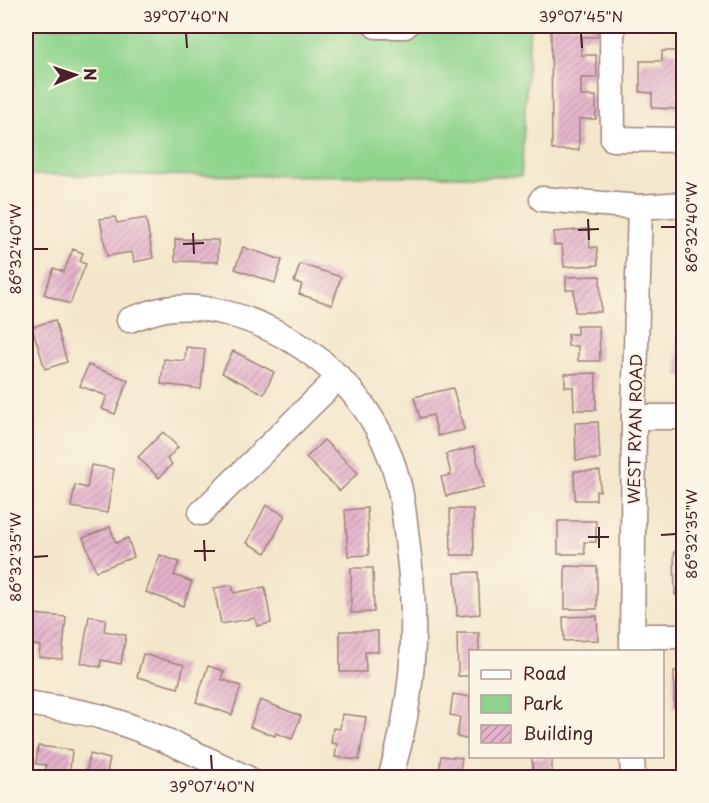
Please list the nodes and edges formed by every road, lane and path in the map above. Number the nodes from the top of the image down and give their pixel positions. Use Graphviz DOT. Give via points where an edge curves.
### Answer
graph roads {
  1 [pos="376,26"];
  2 [pos="405,26"];
  3 [pos="612,26"];
  4 [pos="684,140"];
  5 [pos="542,199"];
  6 [pos="684,204"];
  7 [pos="640,207"];
  8 [pos="129,320"];
  9 [pos="339,377"];
  10 [pos="634,417"];
  11 [pos="684,417"];
  12 [pos="201,513"];
  13 [pos="684,636"];
  14 [pos="632,644"];
  15 [pos="26,704"];
  16 [pos="633,758"];
  17 [pos="247,777"];
  18 [pos="390,777"];
  19 [pos="633,777"];
  1 -- 2 [label="street"];
  3 -- 4 [label="street" via="613,139"];
  5 -- 7 [label="street"];
  6 -- 7 [label="street"];
  7 -- 10 [label="street, WEST RYAN ROAD"];
  8 -- 9 [label="street" via="173,308 241,317 297,344"];
  9 -- 12 [label="street"];
  9 -- 18 [label="street" via="363,406 383,441 403,508 414,648 409,704"];
  10 -- 11 [label="street"];
  10 -- 14 [label="street, WEST RYAN ROAD"];
  13 -- 14 [label="street"];
  15 -- 17 [label="street" via="76,711 130,726"];
  16 -- 19 [label="street"];
}
